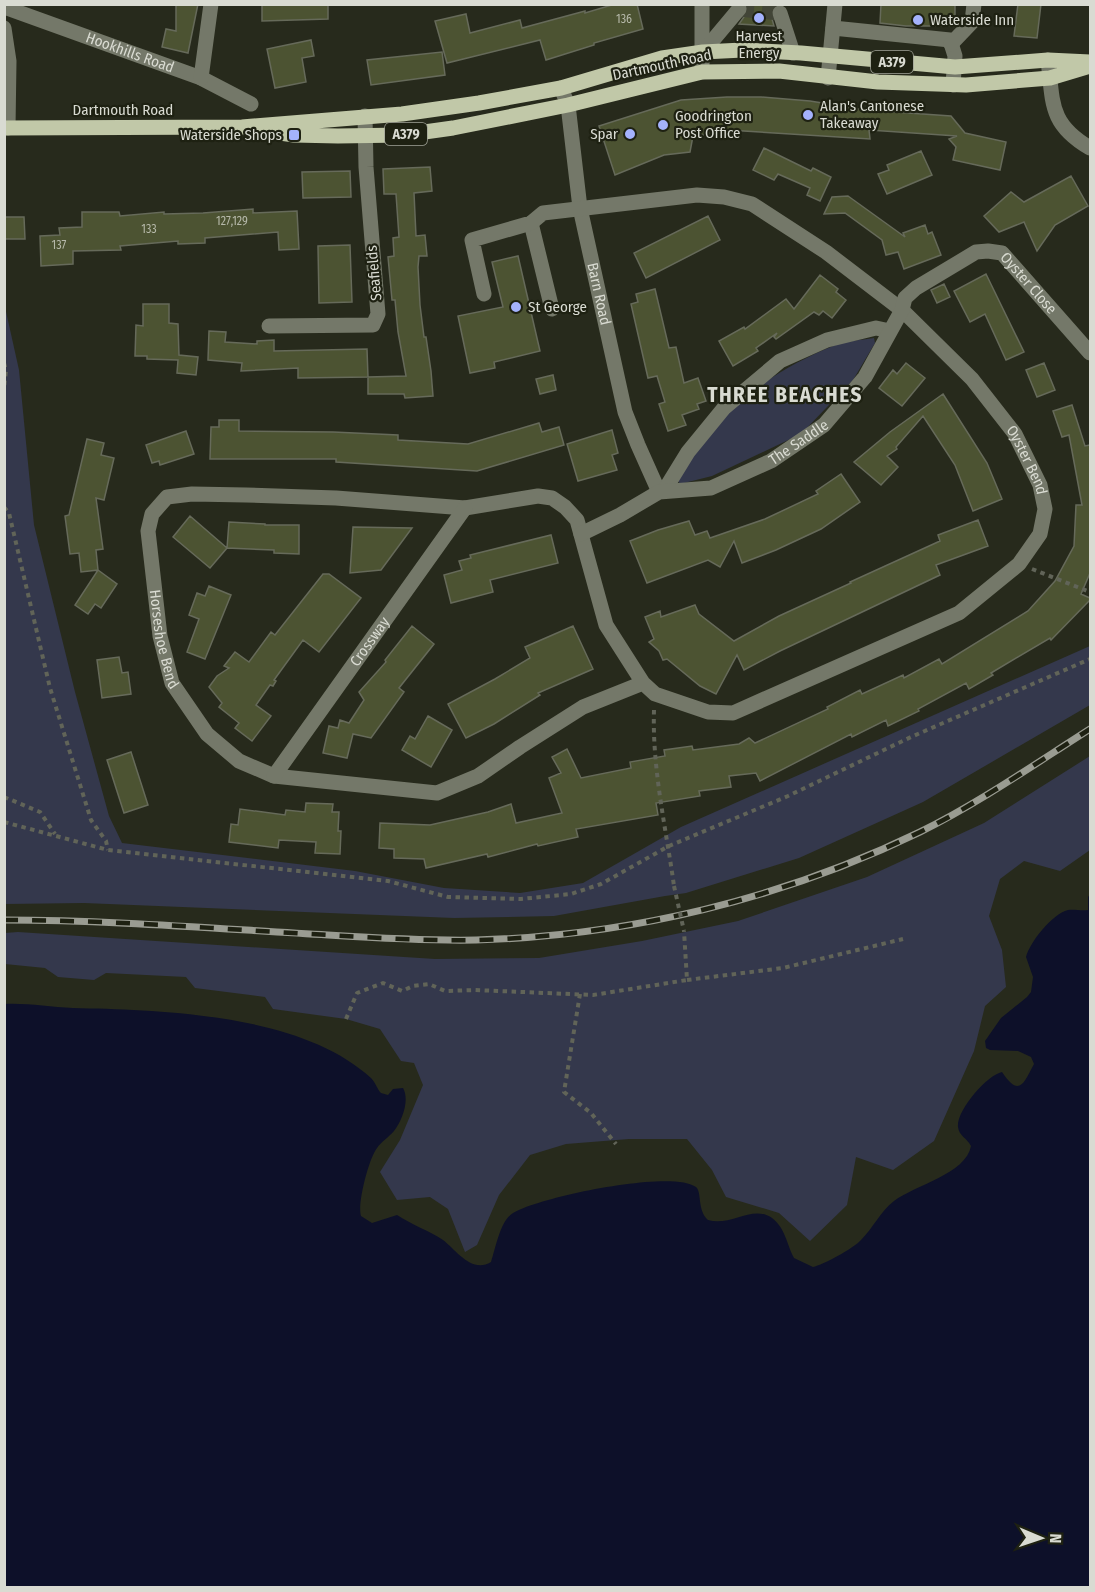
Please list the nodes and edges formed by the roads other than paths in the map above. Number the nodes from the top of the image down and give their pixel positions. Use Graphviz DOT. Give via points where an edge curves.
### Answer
graph roads {
  1 [pos="211,4"];
  2 [pos="702,4"];
  3 [pos="835,4"];
  4 [pos="974,4"];
  5 [pos="4,7"];
  6 [pos="739,9"];
  7 [pos="780,12"];
  8 [pos="4,28"];
  9 [pos="833,28"];
  10 [pos="951,44"];
  11 [pos="704,52"];
  12 [pos="793,53"];
  13 [pos="829,56"];
  14 [pos="1048,60"];
  15 [pos="1090,64"];
  16 [pos="955,68"];
  17 [pos="702,72"];
  18 [pos="201,78"];
  19 [pos="828,78"];
  20 [pos="1050,78"];
  21 [pos="953,85"];
  22 [pos="561,88"];
  23 [pos="251,104"];
  24 [pos="568,105"];
  25 [pos="365,116"];
  26 [pos="242,127"];
  27 [pos="6,128"];
  28 [pos="365,136"];
  29 [pos="1090,148"];
  30 [pos="580,208"];
  31 [pos="531,224"];
  32 [pos="484,294"];
  33 [pos="552,309"];
  34 [pos="902,310"];
  35 [pos="269,326"];
  36 [pos="890,332"];
  37 [pos="1090,353"];
  38 [pos="662,491"];
  39 [pos="465,508"];
  40 [pos="581,534"];
  41 [pos="643,683"];
  42 [pos="274,776"];
  1 -- 18 [label="street"];
  2 -- 11 [label="street"];
  3 -- 9 [label="street"];
  4 -- 10 [label="street" via="972,22"];
  5 -- 18 [label="street, Hookhills Road"];
  6 -- 11 [label="street"];
  7 -- 12 [label="street"];
  8 -- 27 [label="street" via="9,61"];
  9 -- 10 [label="street" via="950,40"];
  9 -- 13 [label="street"];
  10 -- 16 [label="street"];
  11 -- 12 [label="main road, Dartmouth Road / A379"];
  11 -- 17 [label="street"];
  11 -- 22 [label="main road, Dartmouth Road / A379" via="662,58"];
  12 -- 13 [label="main road, Dartmouth Road / A379"];
  13 -- 16 [label="main road, Dartmouth Road / A379"];
  13 -- 19 [label="street"];
  14 -- 15 [label="main road, Dartmouth Road / A379"];
  14 -- 16 [label="main road, Dartmouth Road / A379"];
  14 -- 20 [label="street"];
  15 -- 20 [label="main road, Dartmouth Road / A379"];
  16 -- 21 [label="street"];
  17 -- 19 [label="main road, Dartmouth Road / A379" via="779,71"];
  17 -- 24 [label="main road, Dartmouth Road / A379"];
  18 -- 23 [label="street, Hookhills Road"];
  19 -- 21 [label="main road, Dartmouth Road / A379"];
  20 -- 21 [label="main road, Dartmouth Road / A379"];
  20 -- 29 [label="street" via="1057,117 1074,138"];
  22 -- 24 [label="street, Barn Road"];
  22 -- 25 [label="main road, Dartmouth Road / A379" via="424,111"];
  24 -- 28 [label="main road, Dartmouth Road / A379" via="453,128"];
  24 -- 30 [label="street, Barn Road"];
  25 -- 26 [label="main road, Dartmouth Road / A379"];
  25 -- 28 [label="street, Seafields"];
  26 -- 27 [label="main road, Dartmouth Road / A379"];
  26 -- 28 [label="main road, Dartmouth Road / A379" via="294,135"];
  28 -- 35 [label="street, Seafields" via="378,314 373,325"];
  30 -- 31 [label="street, Oyster Bend" via="543,213"];
  30 -- 34 [label="street, Oyster Bend" via="697,195 752,204 826,252"];
  30 -- 38 [label="street, Barn Road" via="625,412"];
  31 -- 32 [label="street, Oyster Bend" via="472,240"];
  31 -- 33 [label="street"];
  34 -- 36 [label="street, The Saddle"];
  34 -- 37 [label="street, Oyster Close" via="905,298 916,288 976,252 1002,253"];
  34 -- 41 [label="street, Oyster Bend" via="972,379 1015,434 1040,485 1044,509 1040,534 1018,564 959,613 733,713 708,712 654,694"];
  36 -- 38 [label="street, The Saddle" via="876,328 827,340 780,361 724,408"];
  36 -- 38 [label="street, The Saddle" via="865,377 824,425 771,461 711,488"];
  38 -- 40 [label="street, The Saddle"];
  39 -- 40 [label="street, Horseshoe Bend" via="538,496 552,498 577,520"];
  39 -- 42 [label="street, Crossway"];
  39 -- 42 [label="street, Horseshoe Bend" via="336,498 192,494 167,497 152,514 148,531 160,636 172,683 207,734 239,761"];
  40 -- 41 [label="street, Oyster Bend" via="606,625"];
  41 -- 42 [label="street, Horseshoe Bend" via="583,708 478,777 437,793"];
}
